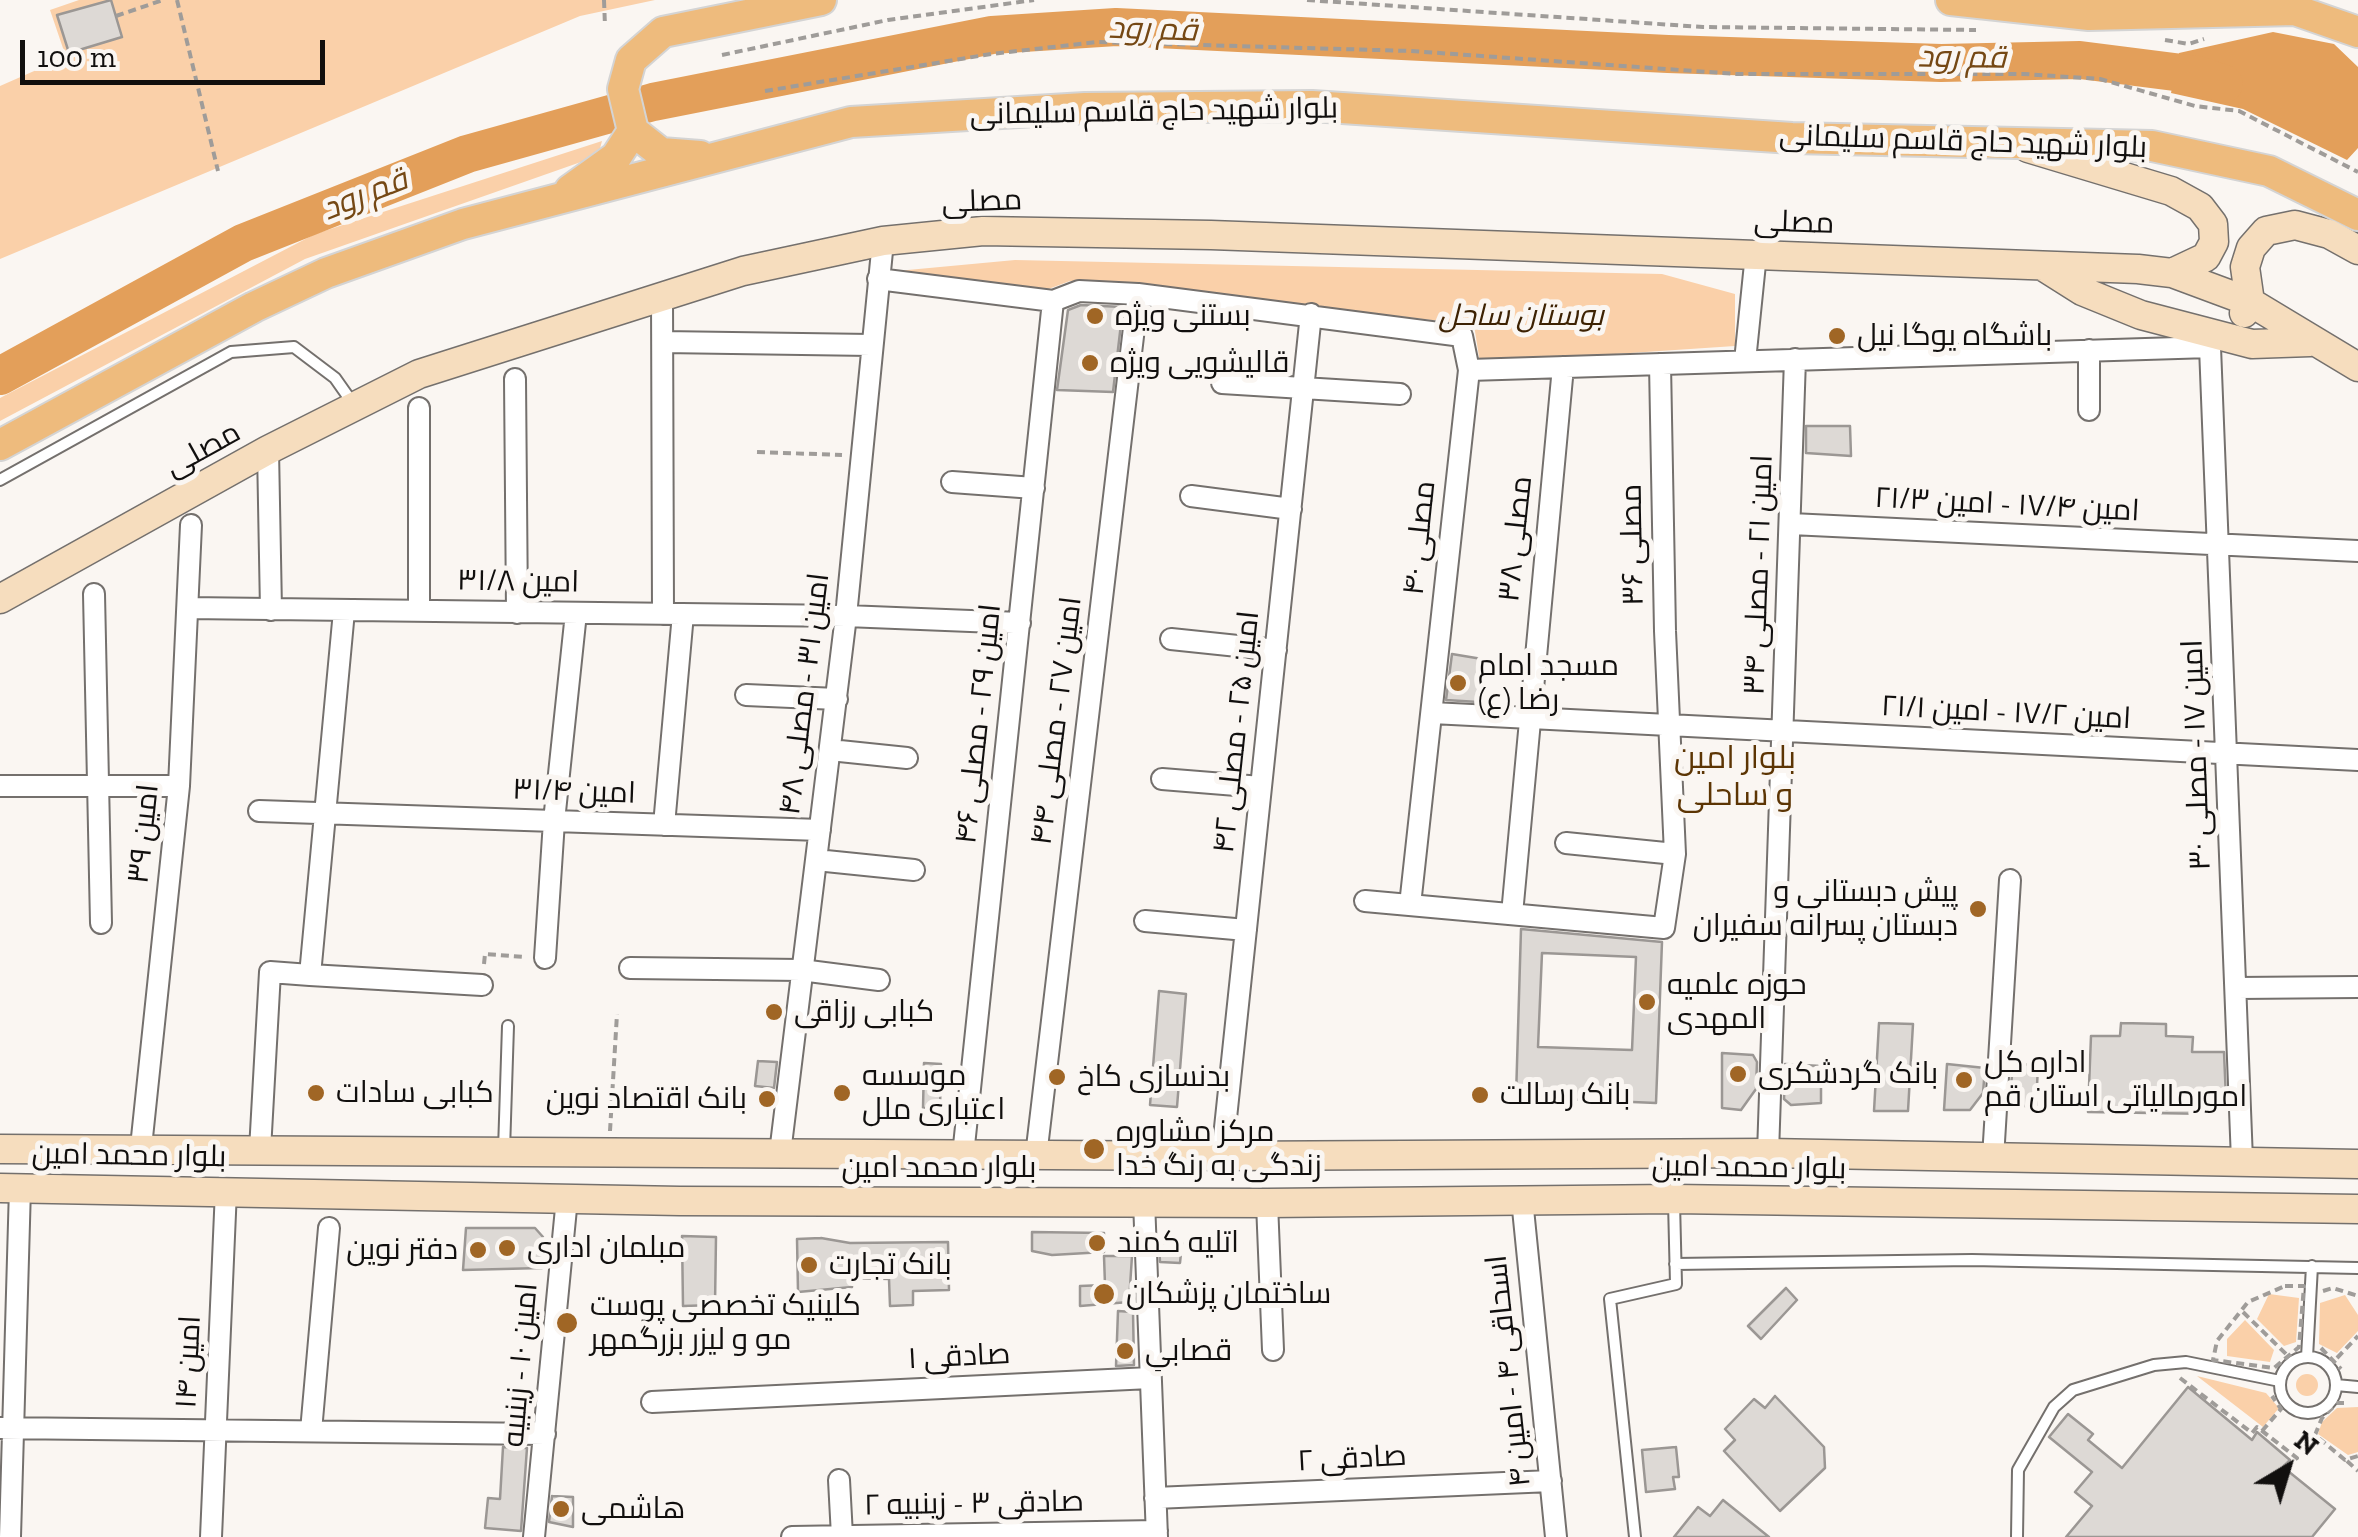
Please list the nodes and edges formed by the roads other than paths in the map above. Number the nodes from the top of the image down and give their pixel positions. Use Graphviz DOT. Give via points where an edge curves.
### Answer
graph roads {
  1 [pos="822,0"];
  2 [pos="1951,0"];
  3 [pos="2358,32"];
  4 [pos="633,131"];
  5 [pos="2012,144"];
  6 [pos="728,155"];
  7 [pos="550,203"];
  8 [pos="2358,215"];
  9 [pos="883,241"];
  10 [pos="2358,250"];
  11 [pos="1756,254"];
  12 [pos="2043,266"];
  13 [pos="2172,273"];
  14 [pos="878,279"];
  15 [pos="662,294"];
  16 [pos="1138,294"];
  17 [pos="1053,300"];
  18 [pos="2250,302"];
  19 [pos="1312,314"];
  20 [pos="663,342"];
  21 [pos="2217,342"];
  22 [pos="2310,342"];
  23 [pos="871,345"];
  24 [pos="2089,350"];
  25 [pos="1795,359"];
  26 [pos="1745,361"];
  27 [pos="1660,364"];
  28 [pos="1564,366"];
  29 [pos="2358,367"];
  30 [pos="1468,370"];
  31 [pos="515,379"];
  32 [pos="1222,384"];
  33 [pos="1303,391"];
  34 [pos="1400,394"];
  35 [pos="355,406"];
  36 [pos="419,408"];
  37 [pos="2088,410"];
  38 [pos="0,445"];
  39 [pos="268,450"];
  40 [pos="0,480"];
  41 [pos="952,482"];
  42 [pos="1034,488"];
  43 [pos="1191,496"];
  44 [pos="1291,509"];
  45 [pos="1791,524"];
  46 [pos="191,525"];
  47 [pos="2219,546"];
  48 [pos="2358,551"];
  49 [pos="94,594"];
  50 [pos="0,599"];
  51 [pos="188,608"];
  52 [pos="271,610"];
  53 [pos="344,610"];
  54 [pos="419,612"];
  55 [pos="517,613"];
  56 [pos="576,613"];
  57 [pos="673,614"];
  58 [pos="846,616"];
  59 [pos="1020,623"];
  60 [pos="1170,639"];
  61 [pos="1276,650"];
  62 [pos="746,696"];
  63 [pos="837,699"];
  64 [pos="1432,713"];
  65 [pos="1528,718"];
  66 [pos="1668,725"];
  67 [pos="1784,731"];
  68 [pos="830,750"];
  69 [pos="2226,754"];
  70 [pos="907,758"];
  71 [pos="2358,760"];
  72 [pos="1162,779"];
  73 [pos="0,786"];
  74 [pos="180,786"];
  75 [pos="1261,787"];
  76 [pos="98,788"];
  77 [pos="259,811"];
  78 [pos="326,814"];
  79 [pos="554,821"];
  80 [pos="664,825"];
  81 [pos="820,830"];
  82 [pos="1566,843"];
  83 [pos="1675,854"];
  84 [pos="816,860"];
  85 [pos="914,870"];
  86 [pos="2010,880"];
  87 [pos="1365,901"];
  88 [pos="1410,905"];
  89 [pos="1512,914"];
  90 [pos="1144,922"];
  91 [pos="102,923"];
  92 [pos="1246,930"];
  93 [pos="545,958"];
  94 [pos="630,968"];
  95 [pos="801,970"];
  96 [pos="310,974"];
  97 [pos="878,980"];
  98 [pos="482,985"];
  99 [pos="2358,987"];
  100 [pos="2237,988"];
  101 [pos="508,1026"];
  102 [pos="141,1148"];
  103 [pos="0,1150"];
  104 [pos="260,1150"];
  105 [pos="504,1151"];
  106 [pos="780,1153"];
  107 [pos="1768,1153"];
  108 [pos="964,1154"];
  109 [pos="1142,1155"];
  110 [pos="1036,1156"];
  111 [pos="1222,1156"];
  112 [pos="1993,1158"];
  113 [pos="2242,1160"];
  114 [pos="2358,1164"];
  115 [pos="10,1188"];
  116 [pos="226,1190"];
  117 [pos="566,1198"];
  118 [pos="1522,1199"];
  119 [pos="1674,1199"];
  120 [pos="1144,1200"];
  121 [pos="1268,1204"];
  122 [pos="2358,1209"];
  123 [pos="328,1228"];
  124 [pos="1675,1264"];
  125 [pos="2312,1266"];
  126 [pos="2358,1268"];
  127 [pos="1272,1350"];
  128 [pos="2308,1358"];
  129 [pos="1150,1378"];
  130 [pos="2280,1381"];
  131 [pos="2339,1381"];
  132 [pos="2358,1387"];
  133 [pos="652,1402"];
  134 [pos="6,1428"];
  135 [pos="216,1431"];
  136 [pos="310,1432"];
  137 [pos="545,1434"];
  138 [pos="839,1480"];
  139 [pos="1551,1481"];
  140 [pos="1155,1498"];
  141 [pos="1157,1534"];
  142 [pos="842,1536"];
  143 [pos="10,1537"];
  144 [pos="212,1537"];
  145 [pos="534,1537"];
  146 [pos="792,1537"];
  147 [pos="1556,1537"];
  148 [pos="1635,1537"];
  149 [pos="2017,1537"];
  1 -- 4 [label="main road" via="662,32 626,70 623,89"];
  2 -- 3 [label="main road" via="2090,15 2295,10"];
  4 -- 6 [label="main road" via="661,153"];
  4 -- 7 [label="main road" via="603,168"];
  5 -- 6 [label="main road, بلوار شهید حاج قاسم سلیمانی" via="1792,138 1312,106 1085,108 851,122"];
  5 -- 8 [label="main road, بلوار شهید حاج قاسم سلیمانی" via="2152,146 2205,154 2269,171"];
  5 -- 13 [label="main road" via="2171,191 2200,207 2213,224 2214,242 2206,257"];
  6 -- 7 [label="main road, بلوار شهید حاج قاسم سلیمانی"];
  7 -- 38 [label="main road, بلوار شهید حاج قاسم سلیمانی" via="463,224 289,289"];
  9 -- 11 [label="main road, مصلی" via="984,231"];
  9 -- 14 [label="street, امین ۳۱ - مصلی ۴۸"];
  9 -- 15 [label="main road, مصلی"];
  10 -- 18 [label="main road" via="2329,234 2278,226 2251,248 2245,267"];
  11 -- 12 [label="main road, مصلی"];
  11 -- 26 [label="street"];
  12 -- 13 [label="main road, مصلی"];
  12 -- 21 [label="main road" via="2082,291"];
  13 -- 18 [label="main road, مصلی"];
  14 -- 17 [label="street"];
  14 -- 23 [label="street, امین ۳۱ - مصلی ۴۸"];
  15 -- 20 [label="street"];
  15 -- 35 [label="main road, مصلی" via="419,374"];
  16 -- 17 [label="street" via="1079,291"];
  16 -- 19 [label="street"];
  16 -- 110 [label="street, امین ۲۷ - مصلی ۴۴"];
  17 -- 42 [label="street, امین ۲۹ - مصلی ۴۶"];
  18 -- 21 [label="main road"];
  18 -- 22 [label="main road, مصلی"];
  19 -- 30 [label="street" via="1462,336"];
  19 -- 33 [label="street, امین ۲۵ - مصلی ۴۲"];
  20 -- 23 [label="street"];
  20 -- 57 [label="street"];
  21 -- 22 [label="main road"];
  21 -- 24 [label="street"];
  21 -- 47 [label="street, امین ۱۷ - مصلی ۳۰"];
  22 -- 29 [label="main road, مصلی"];
  23 -- 58 [label="street, امین ۳۱ - مصلی ۴۸"];
  24 -- 25 [label="street"];
  24 -- 37 [label="street"];
  25 -- 26 [label="street"];
  25 -- 45 [label="street, امین ۲۱ - مصلی ۳۴"];
  26 -- 27 [label="street"];
  27 -- 28 [label="street"];
  27 -- 66 [label="street, مصلی ۳۶"];
  28 -- 30 [label="street"];
  28 -- 65 [label="street, مصلی ۳۸"];
  30 -- 64 [label="street, مصلی ۴۰"];
  31 -- 55 [label="street"];
  32 -- 33 [label="street"];
  33 -- 34 [label="street"];
  33 -- 44 [label="street, امین ۲۵ - مصلی ۴۲"];
  35 -- 39 [label="main road, مصلی"];
  35 -- 40 [label="lane" via="336,378 294,348 231,352"];
  36 -- 54 [label="street"];
  39 -- 50 [label="main road, مصلی"];
  39 -- 52 [label="street"];
  41 -- 42 [label="street"];
  42 -- 59 [label="street, امین ۲۹ - مصلی ۴۶"];
  43 -- 44 [label="street"];
  44 -- 61 [label="street, امین ۲۵ - مصلی ۴۲"];
  45 -- 47 [label="street, امین ۱۷/۴ - امین ۲۱/۳"];
  45 -- 67 [label="street, امین ۲۱ - مصلی ۳۴"];
  46 -- 51 [label="street, امین ۳۹"];
  47 -- 48 [label="street, امین ۱۷/۴ - امین ۲۱/۳"];
  47 -- 69 [label="street, امین ۱۷ - مصلی ۳۰"];
  49 -- 76 [label="street"];
  51 -- 52 [label="street, امین ۳۱/۸"];
  51 -- 74 [label="street, امین ۳۹"];
  52 -- 53 [label="street, امین ۳۱/۸"];
  53 -- 54 [label="street, امین ۳۱/۸"];
  53 -- 78 [label="street"];
  54 -- 55 [label="street, امین ۳۱/۸"];
  55 -- 56 [label="street, امین ۳۱/۸"];
  56 -- 57 [label="street, امین ۳۱/۸"];
  56 -- 79 [label="street"];
  57 -- 58 [label="street, امین ۳۱/۸"];
  57 -- 80 [label="street"];
  58 -- 59 [label="street, امین ۳۱/۸"];
  58 -- 63 [label="street, امین ۳۱ - مصلی ۴۸"];
  59 -- 108 [label="street, امین ۲۹ - مصلی ۴۶"];
  60 -- 61 [label="street"];
  61 -- 75 [label="street, امین ۲۵ - مصلی ۴۲"];
  62 -- 63 [label="street"];
  63 -- 68 [label="street, امین ۳۱ - مصلی ۴۸"];
  64 -- 65 [label="street, امین ۱۷/۲ - امین ۲۱/۱"];
  64 -- 88 [label="street, مصلی ۴۰"];
  65 -- 66 [label="street, امین ۱۷/۲ - امین ۲۱/۱"];
  65 -- 89 [label="street, مصلی ۳۸"];
  66 -- 67 [label="street, امین ۱۷/۲ - امین ۲۱/۱"];
  66 -- 83 [label="street, مصلی ۳۶"];
  67 -- 69 [label="street, امین ۱۷/۲ - امین ۲۱/۱"];
  67 -- 107 [label="street, امین ۲۱ - مصلی ۳۴"];
  68 -- 70 [label="street"];
  68 -- 81 [label="street, امین ۳۱ - مصلی ۴۸"];
  69 -- 71 [label="street, امین ۱۷/۲ - امین ۲۱/۱"];
  69 -- 100 [label="street, امین ۱۷ - مصلی ۳۰"];
  72 -- 75 [label="street"];
  73 -- 76 [label="street"];
  74 -- 76 [label="street"];
  74 -- 102 [label="street, امین ۳۹"];
  75 -- 92 [label="street, امین ۲۵ - مصلی ۴۲"];
  76 -- 91 [label="street"];
  77 -- 78 [label="street, امین ۳۱/۴"];
  78 -- 79 [label="street, امین ۳۱/۴"];
  78 -- 96 [label="street"];
  79 -- 80 [label="street, امین ۳۱/۴"];
  79 -- 93 [label="street"];
  80 -- 81 [label="street, امین ۳۱/۴"];
  81 -- 84 [label="street, امین ۳۱ - مصلی ۴۸"];
  82 -- 83 [label="street"];
  83 -- 89 [label="street, مصلی ۳۶" via="1664,928"];
  84 -- 85 [label="street"];
  84 -- 95 [label="street, امین ۳۱ - مصلی ۴۸"];
  86 -- 112 [label="street"];
  87 -- 88 [label="street"];
  88 -- 89 [label="street"];
  90 -- 92 [label="street"];
  92 -- 111 [label="street, امین ۲۵ - مصلی ۴۲"];
  94 -- 95 [label="street"];
  95 -- 97 [label="street"];
  95 -- 106 [label="street, امین ۳۱ - مصلی ۴۸"];
  96 -- 98 [label="street"];
  96 -- 104 [label="street" via="270,972"];
  99 -- 100 [label="street"];
  100 -- 113 [label="street, امین ۱۷ - مصلی ۳۰"];
  101 -- 105 [label="lane"];
  102 -- 103 [label="main road, بلوار محمد امین"];
  102 -- 104 [label="main road, بلوار محمد امین"];
  104 -- 105 [label="main road, بلوار محمد امین"];
  105 -- 106 [label="main road, بلوار محمد امین"];
  106 -- 108 [label="main road, بلوار محمد امین"];
  107 -- 111 [label="main road, بلوار محمد امین"];
  107 -- 112 [label="main road, بلوار محمد امین"];
  108 -- 110 [label="main road, بلوار محمد امین"];
  109 -- 110 [label="main road, بلوار محمد امین"];
  109 -- 111 [label="main road, بلوار محمد امین"];
  109 -- 120 [label="main road"];
  112 -- 113 [label="main road, بلوار محمد امین"];
  113 -- 114 [label="main road, بلوار محمد امین"];
  115 -- 116 [label="main road, بلوار محمد امین"];
  115 -- 134 [label="street"];
  116 -- 117 [label="main road, بلوار محمد امین"];
  116 -- 135 [label="street, امین ۱۴"];
  117 -- 120 [label="main road, بلوار محمد امین"];
  117 -- 137 [label="street, امین ۱۰ - زینبیه"];
  118 -- 119 [label="main road, بلوار محمد امین"];
  118 -- 121 [label="main road, بلوار محمد امین"];
  118 -- 139 [label="street, اسحاقی ۴ - امین ۴"];
  119 -- 122 [label="main road, بلوار محمد امین"];
  119 -- 124 [label="lane"];
  120 -- 121 [label="main road, بلوار محمد امین"];
  120 -- 129 [label="street"];
  121 -- 127 [label="street"];
  123 -- 136 [label="street"];
  124 -- 125 [label="lane"];
  124 -- 148 [label="lane" via="1676,1284 1610,1299"];
  125 -- 126 [label="lane"];
  125 -- 128 [label="lane"];
  128 -- 130 [label="lane" via="2288,1365"];
  128 -- 131 [label="lane" via="2330,1368"];
  129 -- 133 [label="street, صادقی ۱"];
  129 -- 140 [label="street"];
  130 -- 131 [label="lane" via="2283,1399 2305,1414 2323,1409"];
  130 -- 149 [label="lane" via="2186,1362 2074,1390 2054,1406 2018,1470"];
  131 -- 132 [label="lane"];
  134 -- 135 [label="street"];
  134 -- 143 [label="street"];
  135 -- 136 [label="street"];
  135 -- 144 [label="street, امین ۱۴"];
  136 -- 137 [label="street"];
  137 -- 145 [label="street, امین ۱۰ - زینبیه"];
  138 -- 142 [label="street"];
  139 -- 140 [label="street, صادقی ۲"];
  139 -- 147 [label="street, اسحاقی ۴ - امین ۴"];
  140 -- 141 [label="street"];
  141 -- 142 [label="street, صادقی ۳ - زینبیه ۲"];
  142 -- 146 [label="street, صادقی ۳ - زینبیه ۲"];
}
